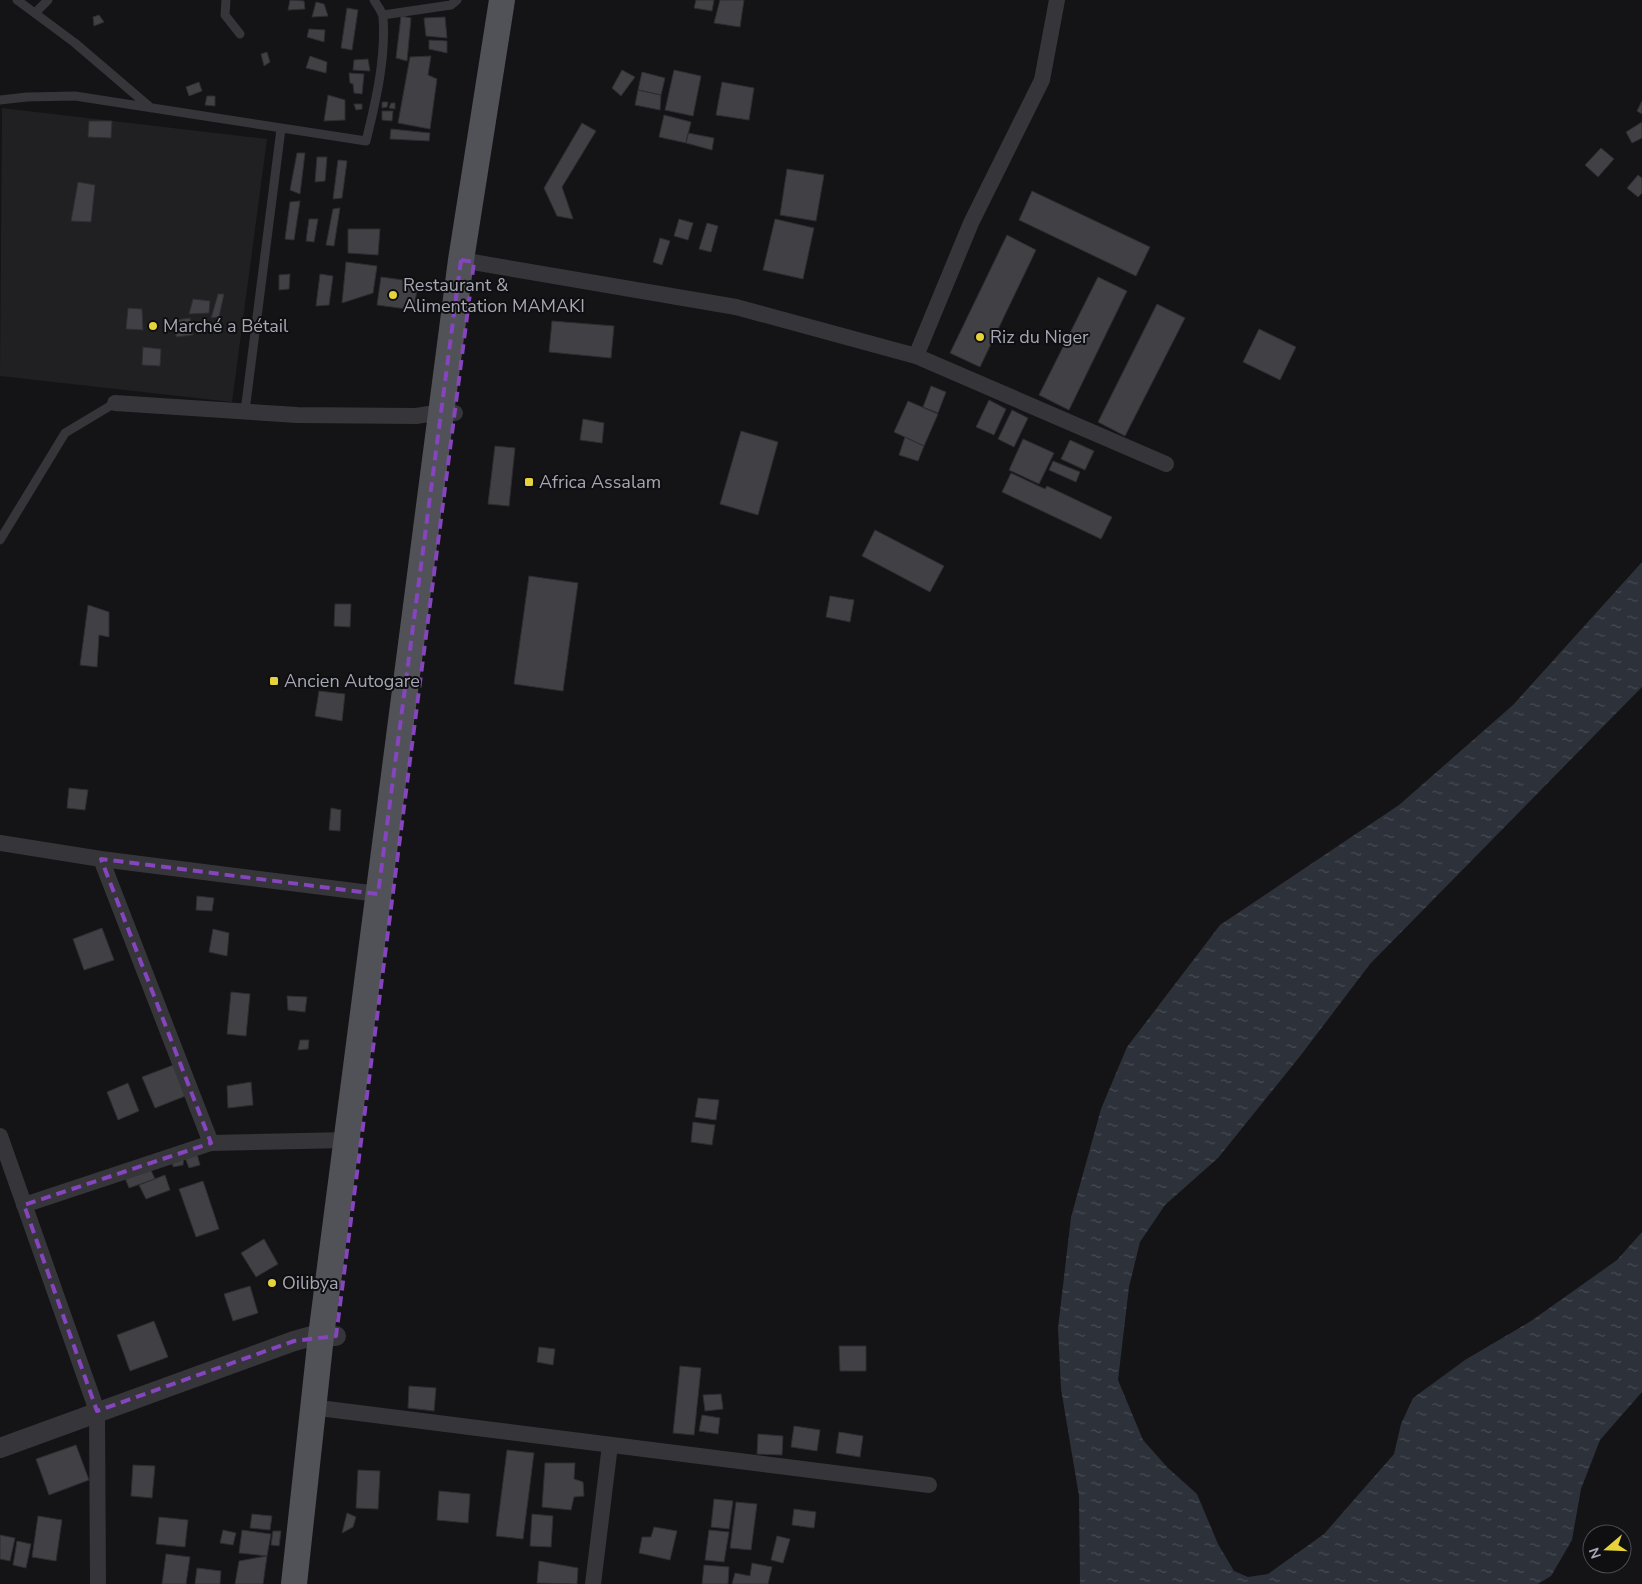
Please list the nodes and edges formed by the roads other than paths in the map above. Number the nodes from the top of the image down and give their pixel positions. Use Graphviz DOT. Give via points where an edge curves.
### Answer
graph roads {
  1 [pos="17,0"];
  2 [pos="48,0"];
  3 [pos="226,0"];
  4 [pos="374,0"];
  5 [pos="457,0"];
  6 [pos="502,0"];
  7 [pos="515,0"];
  8 [pos="1057,0"];
  9 [pos="35,13"];
  10 [pos="383,15"];
  11 [pos="240,34"];
  12 [pos="0,100"];
  13 [pos="152,109"];
  14 [pos="281,129"];
  15 [pos="468,261"];
  16 [pos="916,356"];
  17 [pos="116,403"];
  18 [pos="245,412"];
  19 [pos="448,412"];
  20 [pos="1166,464"];
  21 [pos="0,540"];
  22 [pos="0,843"];
  23 [pos="101,859"];
  24 [pos="378,894"];
  25 [pos="0,1136"];
  26 [pos="348,1140"];
  27 [pos="211,1143"];
  28 [pos="24,1205"];
  29 [pos="329,1336"];
  30 [pos="327,1410"];
  31 [pos="98,1411"];
  32 [pos="610,1445"];
  33 [pos="0,1448"];
  34 [pos="929,1485"];
  35 [pos="98,1584"];
  36 [pos="294,1584"];
  37 [pos="307,1584"];
  38 [pos="593,1584"];
  1 -- 9 [label="lane"];
  2 -- 9 [label="lane"];
  3 -- 11 [label="lane" via="225,15"];
  4 -- 10 [label="lane"];
  5 -- 10 [label="lane" via="451,5"];
  6 -- 15 [label="main road"];
  7 -- 15 [label="main road"];
  8 -- 16 [label="street" via="1042,80 971,222"];
  9 -- 13 [label="lane"];
  10 -- 14 [label="lane" via="382,64 366,140"];
  12 -- 13 [label="lane" via="75,96"];
  13 -- 14 [label="lane"];
  14 -- 18 [label="lane"];
  15 -- 16 [label="street" via="736,307"];
  15 -- 19 [label="main road"];
  16 -- 20 [label="street"];
  17 -- 18 [label="street"];
  17 -- 21 [label="lane" via="65,433"];
  18 -- 19 [label="street" via="406,416"];
  19 -- 24 [label="main road"];
  19 -- 29 [label="main road"];
  22 -- 23 [label="street"];
  23 -- 24 [label="street"];
  23 -- 27 [label="street"];
  24 -- 26 [label="main road"];
  25 -- 28 [label="street"];
  26 -- 27 [label="street"];
  26 -- 29 [label="main road"];
  27 -- 28 [label="street"];
  28 -- 31 [label="street"];
  29 -- 30 [label="main road"];
  29 -- 31 [label="street" via="294,1341"];
  29 -- 36 [label="main road"];
  30 -- 32 [label="street"];
  30 -- 37 [label="main road"];
  31 -- 33 [label="street"];
  31 -- 35 [label="street"];
  32 -- 34 [label="street"];
  32 -- 38 [label="street"];
}
